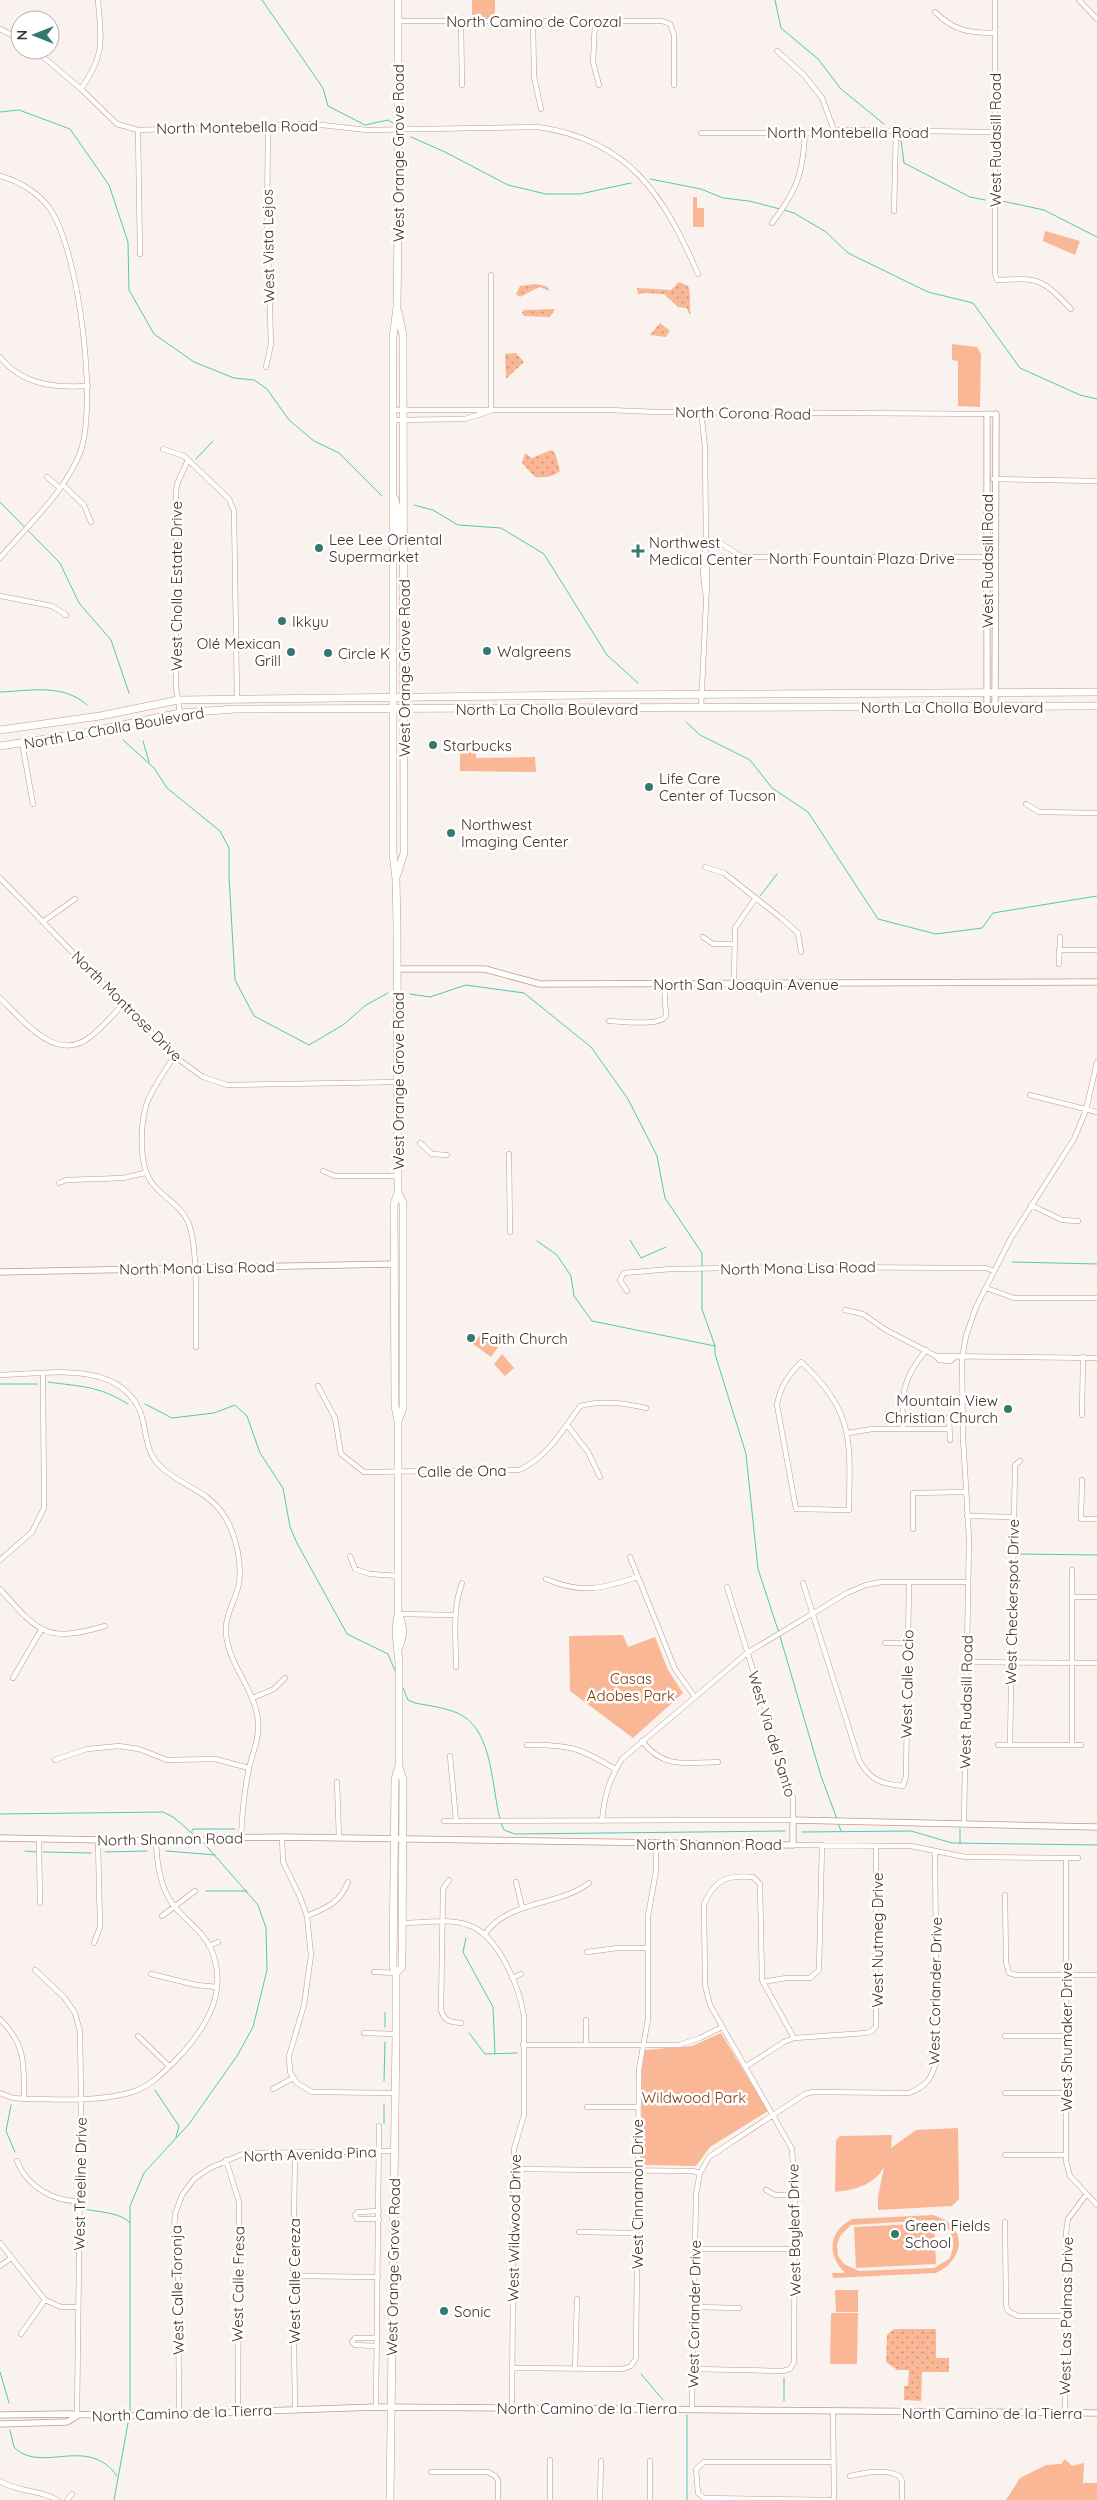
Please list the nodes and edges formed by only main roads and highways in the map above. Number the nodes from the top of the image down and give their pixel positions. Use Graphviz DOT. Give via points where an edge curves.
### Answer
graph roads {
  1 [pos="398,0"];
  2 [pos="397,307"];
  3 [pos="392,492"];
  4 [pos="403,554"];
  5 [pos="1097,692"];
  6 [pos="392,696"];
  7 [pos="404,696"];
  8 [pos="1097,706"];
  9 [pos="392,709"];
  10 [pos="404,709"];
  11 [pos="0,730"];
  12 [pos="0,746"];
  13 [pos="396,879"];
  14 [pos="398,1193"];
  15 [pos="398,1421"];
  16 [pos="398,1766"];
  17 [pos="396,1973"];
  18 [pos="390,2500"];
  1 -- 2 [label="main road, West Orange Grove Road"];
  2 -- 3 [label="main road, West Orange Grove Road" via="393,338"];
  2 -- 4 [label="main road, West Orange Grove Road" via="402,335"];
  3 -- 4 [label="main road" via="398,514 398,550"];
  3 -- 6 [label="main road, West Orange Grove Road"];
  4 -- 7 [label="main road, West Orange Grove Road"];
  5 -- 7 [label="main road, North La Cholla Boulevard"];
  6 -- 7 [label="main road, North La Cholla Boulevard"];
  6 -- 9 [label="main road, West Orange Grove Road"];
  6 -- 11 [label="main road, North La Cholla Boulevard" via="178,700 100,716"];
  7 -- 10 [label="main road, West Orange Grove Road"];
  8 -- 10 [label="main road, North La Cholla Boulevard"];
  9 -- 10 [label="main road, North La Cholla Boulevard"];
  9 -- 12 [label="main road, North La Cholla Boulevard" via="235,709 180,713"];
  9 -- 13 [label="main road, West Orange Grove Road"];
  10 -- 13 [label="main road, West Orange Grove Road" via="404,853"];
  13 -- 14 [label="main road, West Orange Grove Road"];
  14 -- 15 [label="main road, West Orange Grove Road" via="394,1204 395,1406"];
  14 -- 15 [label="main road, West Orange Grove Road" via="403,1203 403,1408"];
  15 -- 16 [label="main road, West Orange Grove Road" via="398,1614 403,1625 403,1638 398,1647"];
  16 -- 17 [label="main road, West Orange Grove Road" via="395,1779 393,1967"];
  16 -- 17 [label="main road, West Orange Grove Road" via="404,1780 404,1839 402,1967"];
  17 -- 18 [label="main road, West Orange Grove Road"];
}
